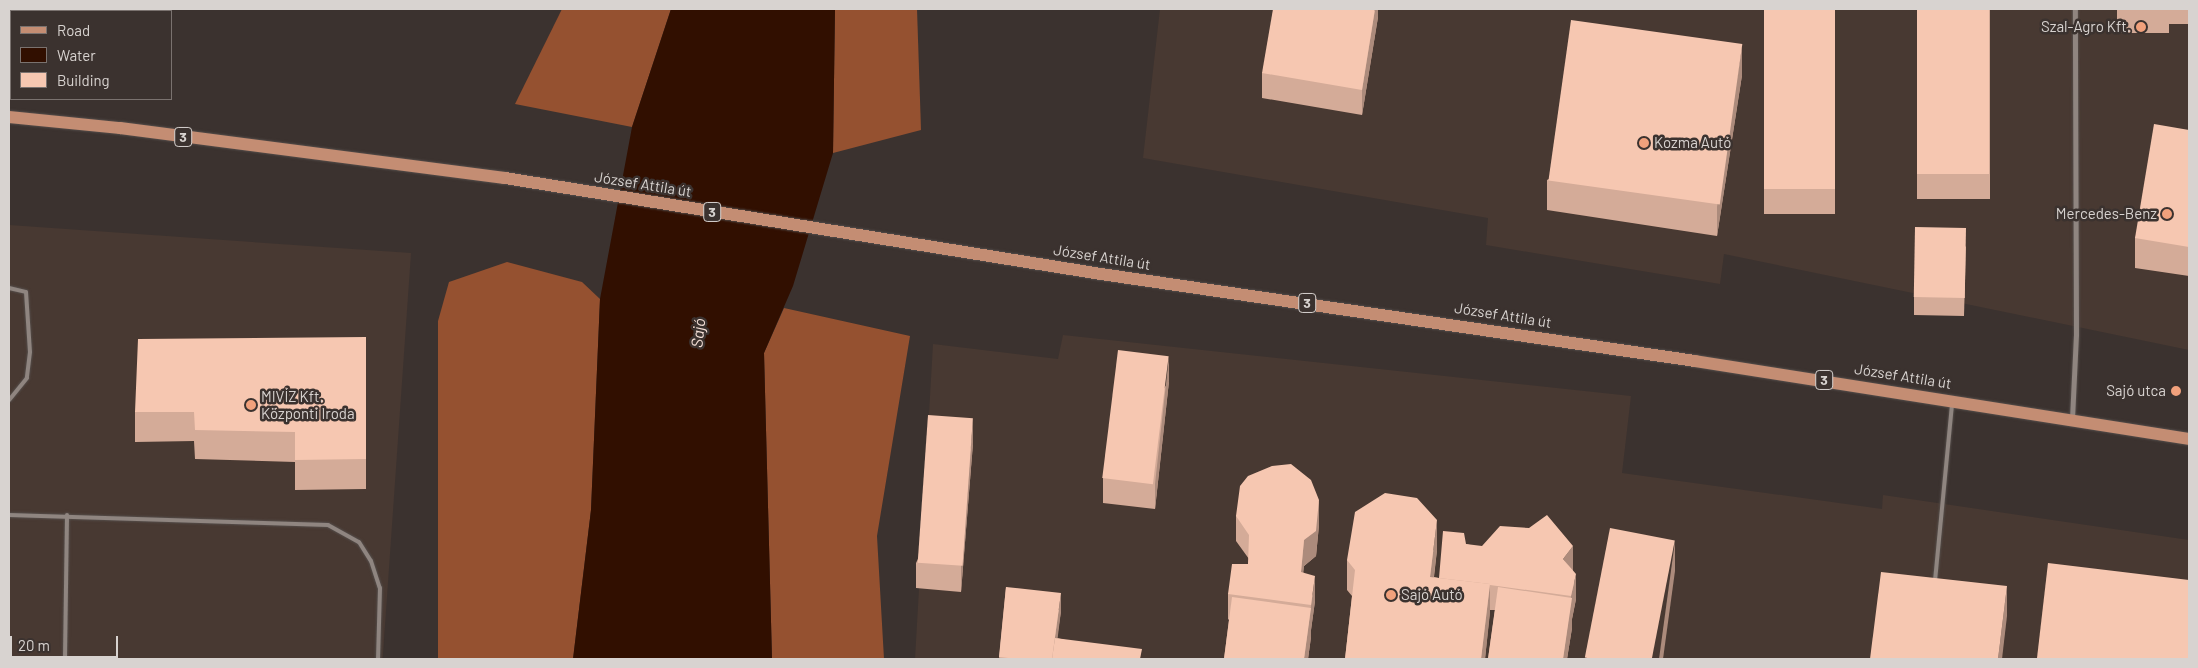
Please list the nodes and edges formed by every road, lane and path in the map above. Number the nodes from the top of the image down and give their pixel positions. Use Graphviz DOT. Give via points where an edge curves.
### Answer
graph roads {
  1 [pos="2075,9"];
  2 [pos="9,117"];
  3 [pos="9,288"];
  4 [pos="9,400"];
  5 [pos="1952,400"];
  6 [pos="2072,419"];
  7 [pos="2189,438"];
  8 [pos="9,515"];
  9 [pos="67,515"];
  10 [pos="1935,585"];
  11 [pos="65,659"];
  12 [pos="378,659"];
  1 -- 6 [label="street" via="2076,335"];
  2 -- 5 [label="main road, József Attila út / 3" via="120,128 505,178 919,245"];
  3 -- 4 [label="lane" via="26,292 30,352 27,378"];
  5 -- 6 [label="main road, József Attila út / 3"];
  5 -- 10 [label="lane"];
  6 -- 7 [label="main road, József Attila út / 3"];
  8 -- 9 [label="lane"];
  9 -- 11 [label="lane"];
  9 -- 12 [label="lane" via="328,525 346,533 359,542 371,561 380,588"];
}
